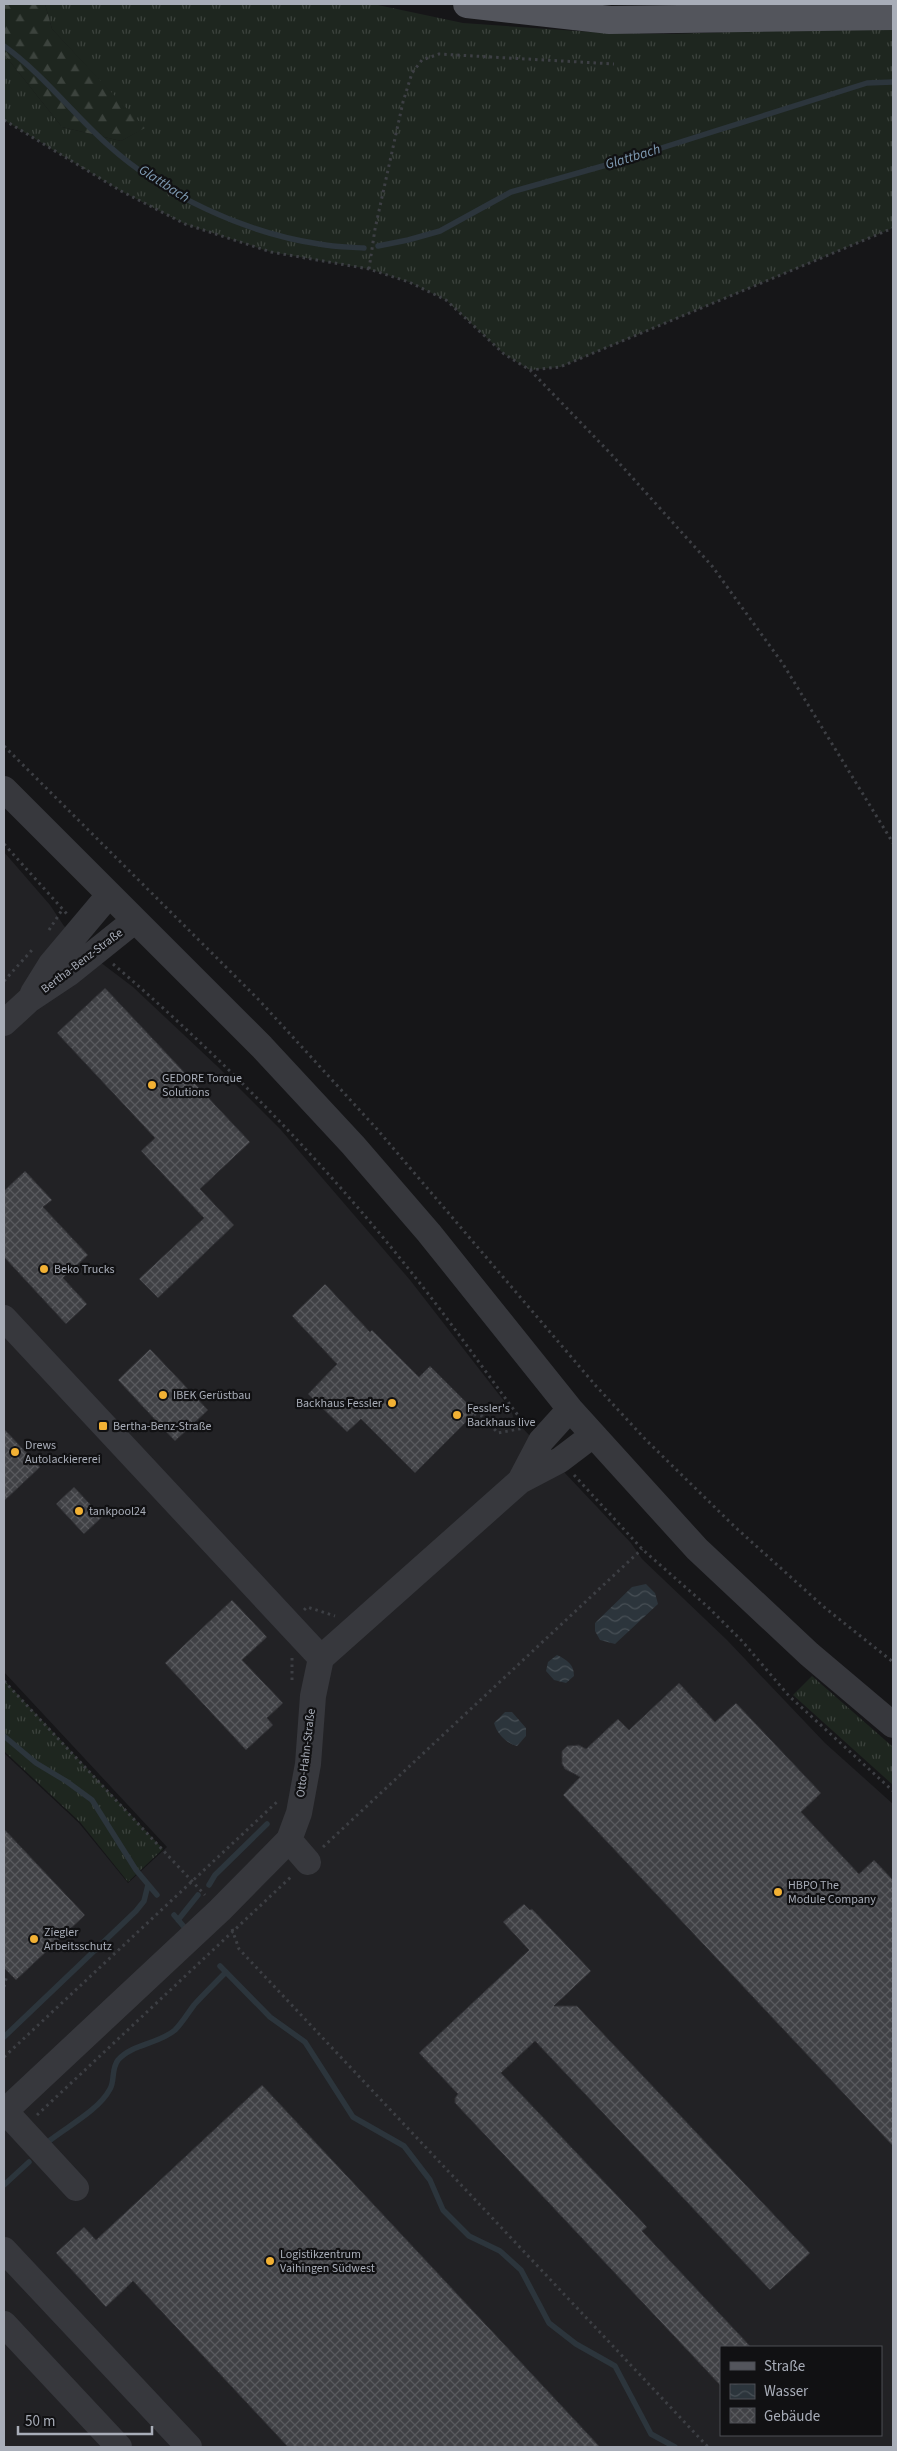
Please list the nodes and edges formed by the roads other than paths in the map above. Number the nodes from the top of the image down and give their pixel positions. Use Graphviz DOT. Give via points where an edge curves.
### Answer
graph roads {
  1 [pos="467,4"];
  2 [pos="893,16"];
  3 [pos="4,789"];
  4 [pos="109,895"];
  5 [pos="134,921"];
  6 [pos="29,1000"];
  7 [pos="4,1023"];
  8 [pos="4,1318"];
  9 [pos="570,1409"];
  10 [pos="593,1435"];
  11 [pos="520,1481"];
  12 [pos="321,1658"];
  13 [pos="893,1725"];
  14 [pos="289,1840"];
  15 [pos="308,1862"];
  16 [pos="10,2100"];
  17 [pos="76,2188"];
  18 [pos="4,2250"];
  19 [pos="4,2324"];
  20 [pos="119,2447"];
  21 [pos="189,2447"];
  1 -- 2 [label="main road" via="610,20"];
  3 -- 4 [label="street"];
  4 -- 5 [label="street"];
  4 -- 6 [label="street, Bertha-Benz-Straße" via="51,964"];
  5 -- 6 [label="street, Bertha-Benz-Straße" via="101,949"];
  5 -- 9 [label="street" via="262,1047 353,1145 429,1232"];
  6 -- 7 [label="street, Bertha-Benz-Straße"];
  8 -- 12 [label="street"];
  9 -- 10 [label="street"];
  9 -- 11 [label="street" via="527,1433"];
  10 -- 11 [label="street" via="560,1460"];
  10 -- 13 [label="street" via="697,1549 745,1596"];
  11 -- 12 [label="street"];
  12 -- 14 [label="street, Otto-Hahn-Straße" via="313,1696 308,1764 299,1813"];
  14 -- 15 [label="street"];
  14 -- 16 [label="street, Otto-Hahn-Straße" via="220,1910"];
  16 -- 17 [label="street"];
  18 -- 21 [label="street"];
  19 -- 20 [label="street"];
}
